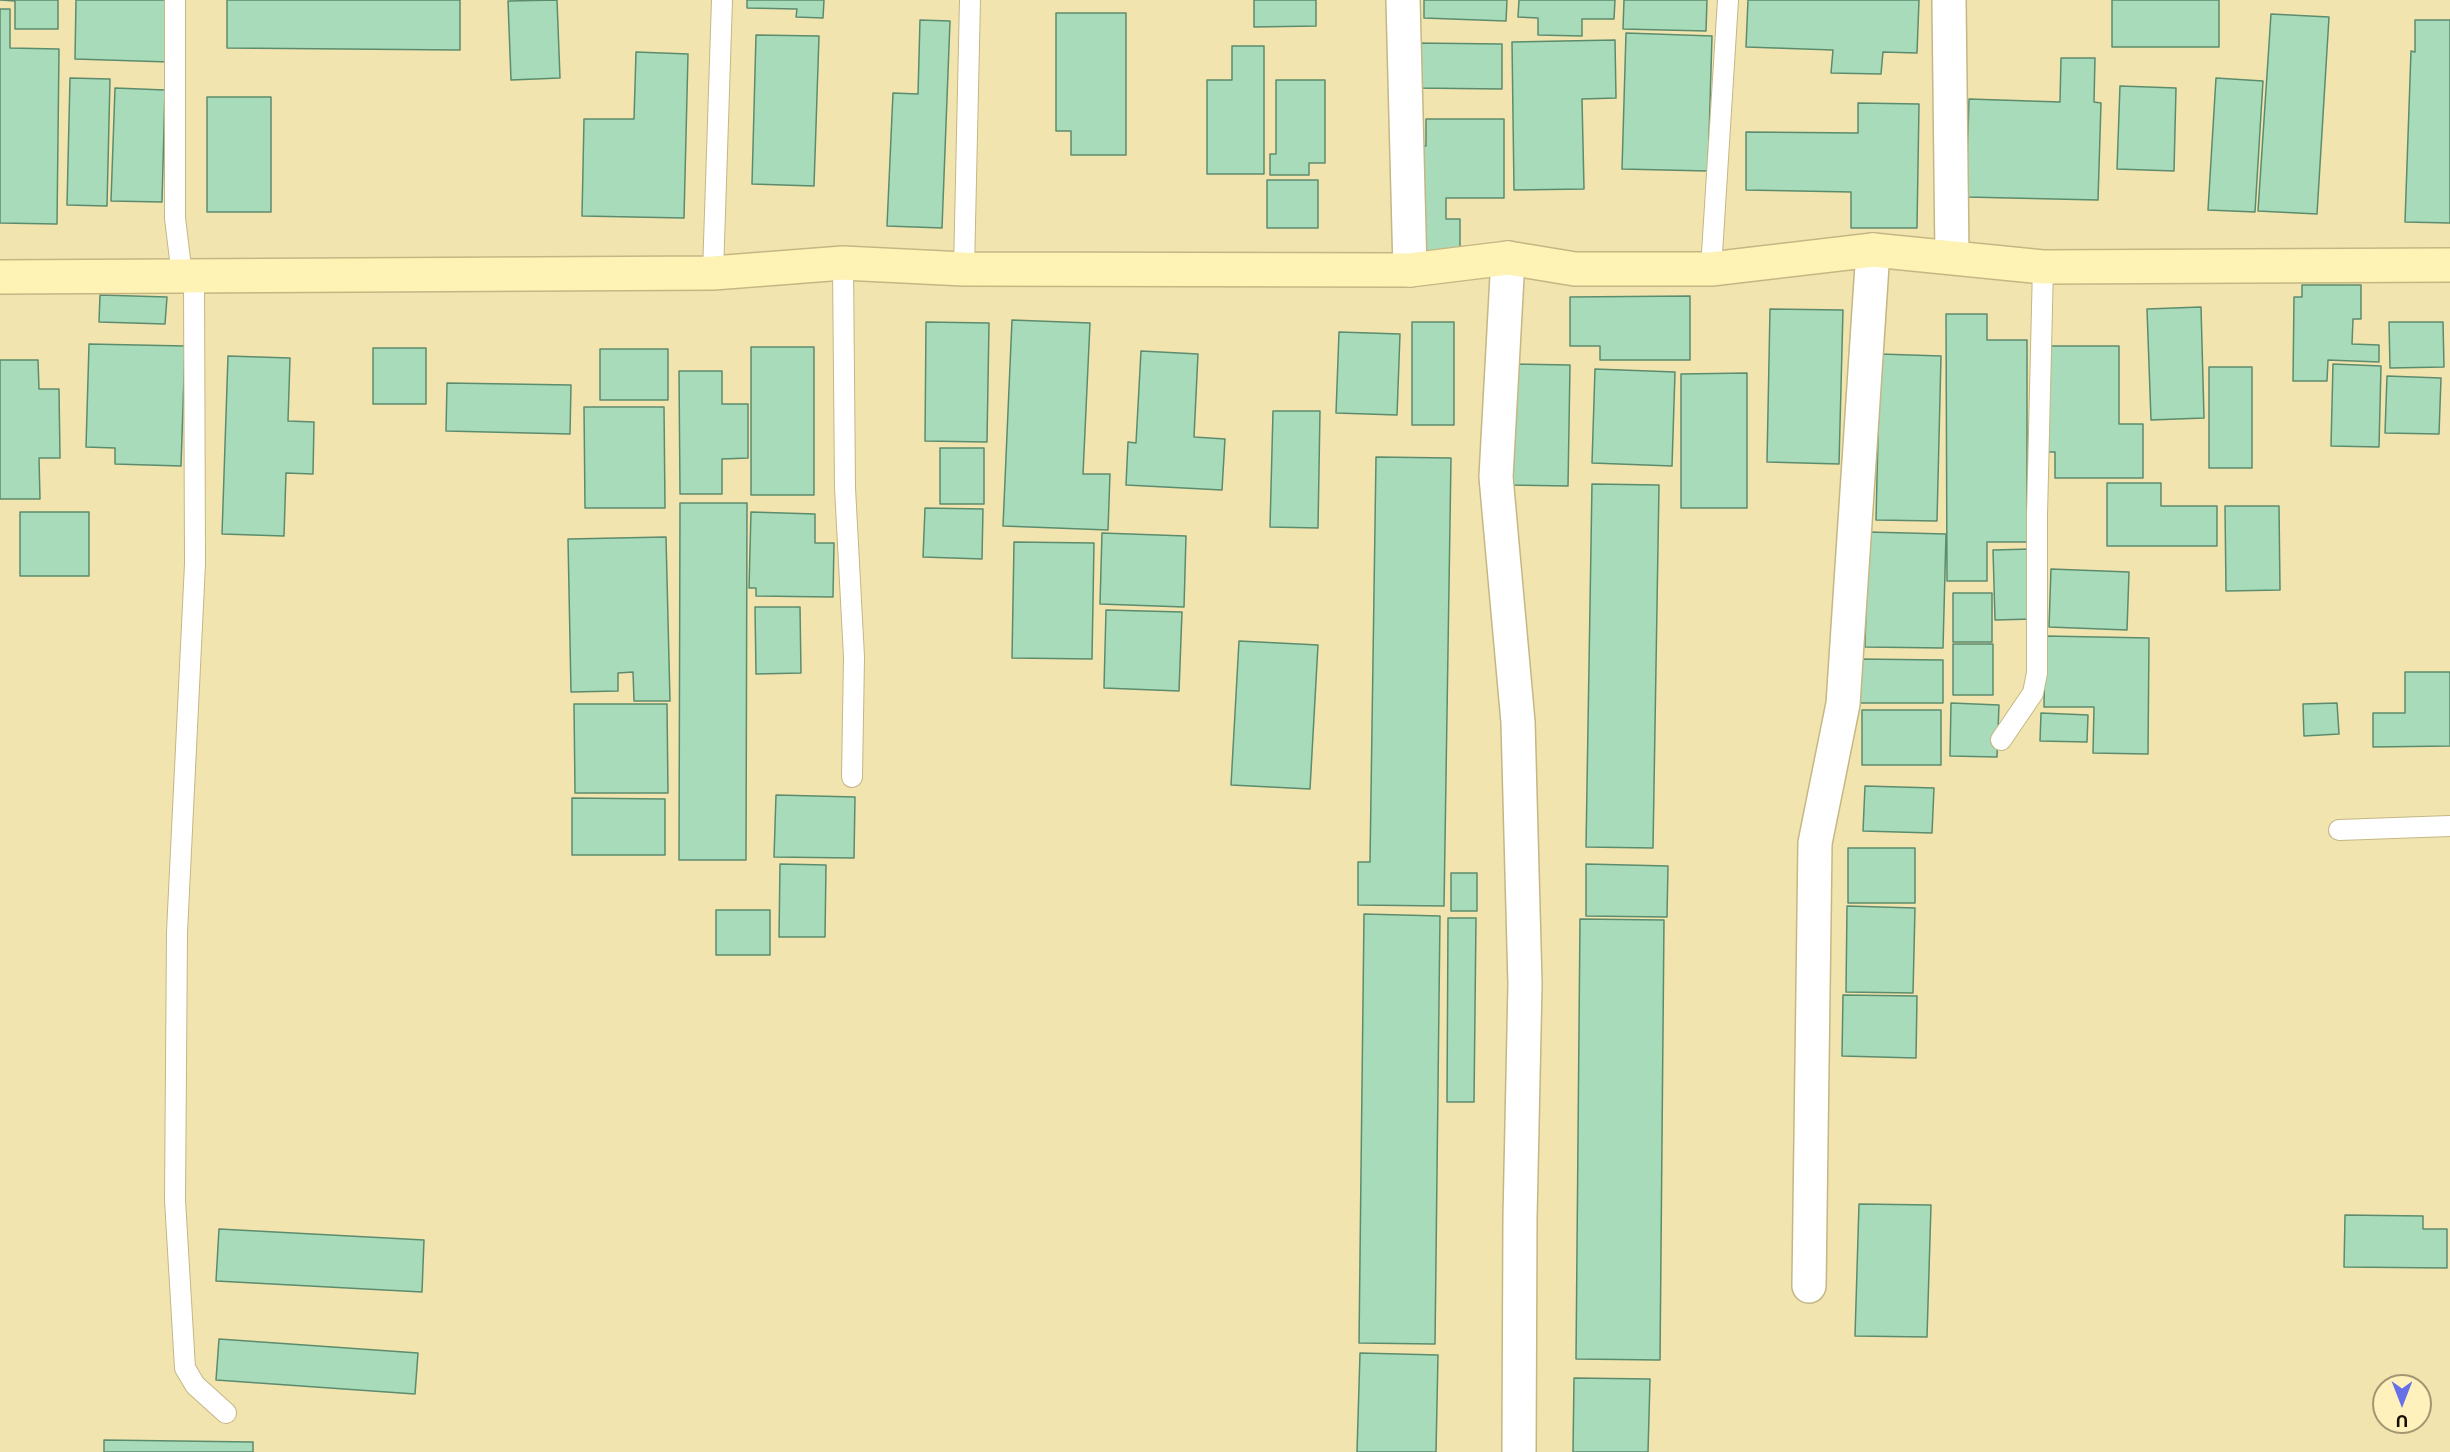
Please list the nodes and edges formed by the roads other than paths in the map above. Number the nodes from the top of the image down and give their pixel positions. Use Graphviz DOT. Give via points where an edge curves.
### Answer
graph roads {
  1 [pos="175,0"];
  2 [pos="722,0"];
  3 [pos="970,0"];
  4 [pos="1403,0"];
  5 [pos="1728,0"];
  6 [pos="1949,0"];
  7 [pos="1873,250"];
  8 [pos="1952,257"];
  9 [pos="1508,258"];
  10 [pos="843,263"];
  11 [pos="2450,265"];
  12 [pos="2043,267"];
  13 [pos="964,269"];
  14 [pos="1711,269"];
  15 [pos="1410,270"];
  16 [pos="713,273"];
  17 [pos="188,276"];
  18 [pos="0,277"];
  19 [pos="2001,740"];
  20 [pos="852,777"];
  21 [pos="2450,826"];
  22 [pos="2339,830"];
  23 [pos="1809,1286"];
  24 [pos="226,1413"];
  25 [pos="1519,1452"];
  1 -- 17 [label="lane" via="175,218"];
  2 -- 16 [label="lane"];
  3 -- 13 [label="lane"];
  4 -- 15 [label="street"];
  5 -- 14 [label="lane"];
  6 -- 8 [label="street"];
  7 -- 8 [label="street"];
  7 -- 14 [label="street"];
  7 -- 23 [label="street" via="1844,704 1815,843"];
  8 -- 12 [label="street"];
  9 -- 14 [label="street" via="1575,269"];
  9 -- 15 [label="street"];
  9 -- 25 [label="street" via="1496,477 1518,723 1525,984"];
  10 -- 13 [label="street"];
  10 -- 16 [label="street"];
  10 -- 20 [label="lane" via="845,488 854,657"];
  11 -- 12 [label="street"];
  12 -- 19 [label="lane" via="2037,673 2033,693"];
  13 -- 15 [label="street"];
  16 -- 17 [label="street"];
  17 -- 18 [label="street"];
  17 -- 24 [label="lane" via="195,564 177,932 175,1200 185,1368 195,1385"];
  21 -- 22 [label="lane"];
}
